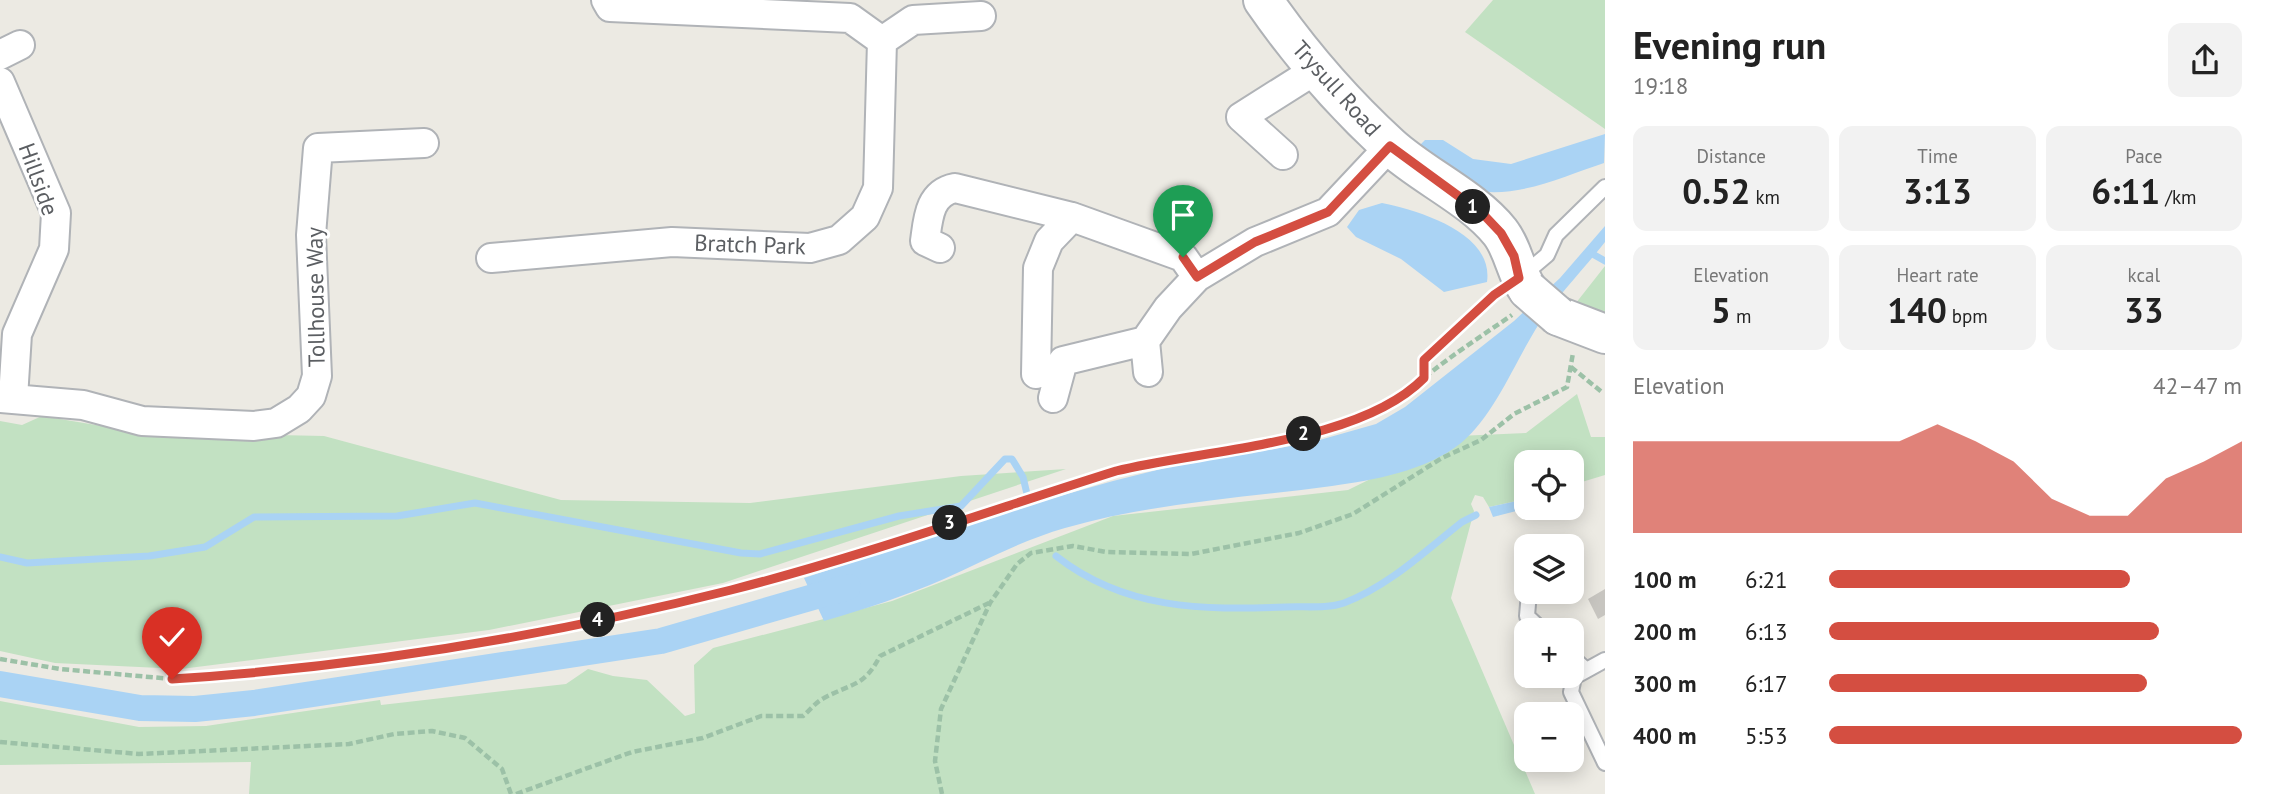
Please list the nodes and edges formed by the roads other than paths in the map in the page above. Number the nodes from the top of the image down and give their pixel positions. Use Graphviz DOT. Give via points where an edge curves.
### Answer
graph roads {
  1 [pos="606,0"];
  2 [pos="1262,0"];
  3 [pos="981,16"];
  4 [pos="883,41"];
  5 [pos="1317,69"];
  6 [pos="0,82"];
  7 [pos="424,143"];
  8 [pos="1390,146"];
  9 [pos="1283,155"];
  10 [pos="1605,187"];
  11 [pos="1072,217"];
  12 [pos="940,248"];
  13 [pos="491,258"];
  14 [pos="1197,277"];
  15 [pos="1524,284"];
  16 [pos="1581,325"];
  17 [pos="1145,341"];
  18 [pos="1149,372"];
  19 [pos="1036,374"];
  20 [pos="6,398"];
  21 [pos="1053,398"];
  22 [pos="1605,660"];
  23 [pos="1585,669"];
  24 [pos="1605,763"];
  1 -- 4 [label="street" via="610,7 850,18"];
  2 -- 5 [label="street, Trysull Road"];
  3 -- 4 [label="street" via="913,20"];
  4 -- 13 [label="street, Bratch Park" via="878,188 865,217 839,240 810,248 672,242"];
  5 -- 8 [label="street, Trysull Road"];
  5 -- 9 [label="street" via="1241,117"];
  6 -- 20 [label="street, Hillside" via="56,212 54,249 17,334"];
  7 -- 20 [label="street, Tollhouse Way" via="318,148 312,235 317,376 310,396 288,417 254,426 142,421 83,405"];
  8 -- 14 [label="street" via="1328,212 1255,242"];
  8 -- 15 [label="street, Trysull Road" via="1483,214 1501,233"];
  10 -- 15 [label="lane" via="1556,235"];
  11 -- 12 [label="street" via="956,188 945,190 933,202 925,242"];
  11 -- 14 [label="street" via="1183,257"];
  11 -- 19 [label="street" via="1049,242 1038,268"];
  14 -- 17 [label="street"];
  15 -- 16 [label="street, bridge"];
  17 -- 18 [label="street"];
  17 -- 21 [label="street" via="1063,361"];
  22 -- 23 [label="lane"];
  23 -- 24 [label="lane" via="1574,677 1571,692"];
}
